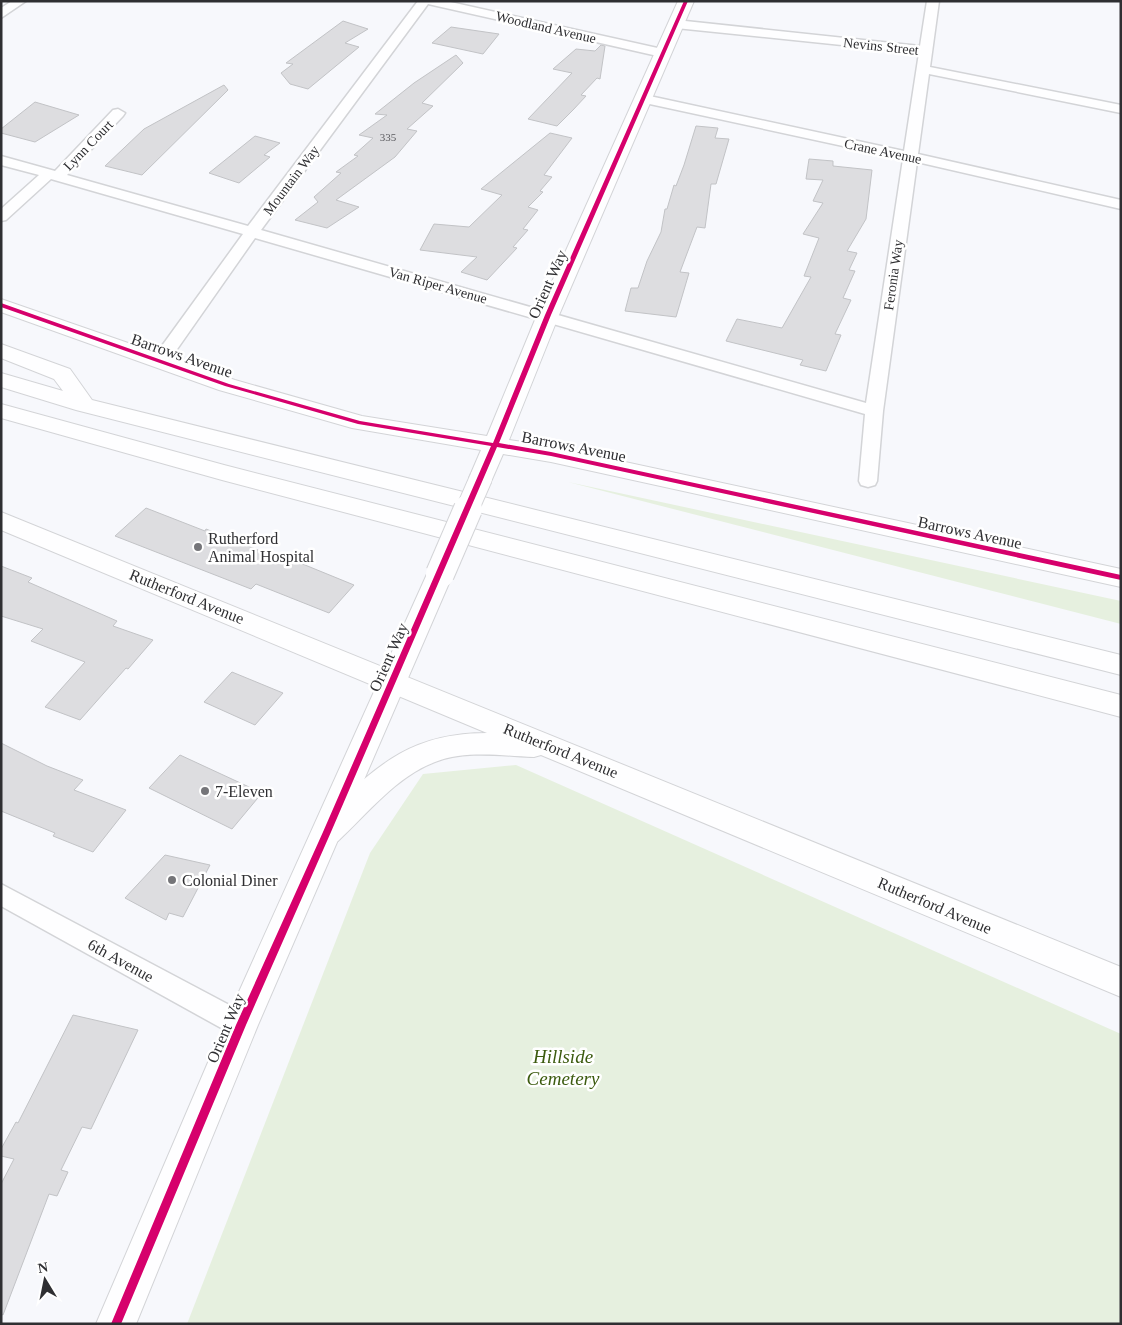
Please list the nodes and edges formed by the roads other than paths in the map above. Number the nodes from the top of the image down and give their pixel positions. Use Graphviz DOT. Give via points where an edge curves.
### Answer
graph roads {
  1 [pos="20,1"];
  2 [pos="424,1"];
  3 [pos="429,1"];
  4 [pos="686,1"];
  5 [pos="933,1"];
  6 [pos="1,14"];
  7 [pos="676,24"];
  8 [pos="925,50"];
  9 [pos="662,54"];
  10 [pos="923,68"];
  11 [pos="645,99"];
  12 [pos="1121,109"];
  13 [pos="118,113"];
  14 [pos="909,156"];
  15 [pos="1,160"];
  16 [pos="53,176"];
  17 [pos="1121,205"];
  18 [pos="1,217"];
  19 [pos="252,232"];
  20 [pos="1,305"];
  21 [pos="548,315"];
  22 [pos="1,350"];
  23 [pos="160,361"];
  24 [pos="1,380"];
  25 [pos="84,405"];
  26 [pos="1,411"];
  27 [pos="874,411"];
  28 [pos="495,445"];
  29 [pos="868,481"];
  30 [pos="1,520"];
  31 [pos="1121,578"];
  32 [pos="1121,665"];
  33 [pos="392,680"];
  34 [pos="1121,706"];
  35 [pos="558,748"];
  36 [pos="327,832"];
  37 [pos="1,894"];
  38 [pos="1121,982"];
  39 [pos="240,1025"];
  40 [pos="116,1324"];
  1 -- 6 [label="street"];
  2 -- 19 [label="street, Mountain Way"];
  3 -- 9 [label="street, Woodland Avenue"];
  4 -- 7 [label="main road, Orient Way"];
  5 -- 8 [label="street"];
  7 -- 8 [label="street, Nevins Street"];
  7 -- 9 [label="main road, Orient Way"];
  8 -- 10 [label="street, Nevins Street"];
  9 -- 11 [label="main road, Orient Way"];
  10 -- 12 [label="street, Nevins Street"];
  10 -- 14 [label="street, Feronia Way"];
  11 -- 14 [label="street, Crane Avenue"];
  11 -- 21 [label="main road, Orient Way"];
  13 -- 16 [label="street, Lynn Court"];
  14 -- 17 [label="street, Crane Avenue"];
  14 -- 27 [label="street, Feronia Way"];
  15 -- 16 [label="street, Van Riper Avenue"];
  16 -- 18 [label="street, Lynn Court"];
  16 -- 19 [label="street, Van Riper Avenue"];
  19 -- 21 [label="street, Van Riper Avenue"];
  19 -- 23 [label="street, Mountain Way"];
  20 -- 23 [label="main road, Barrows Avenue"];
  21 -- 27 [label="street, Van Riper Avenue"];
  21 -- 28 [label="main road, Orient Way"];
  22 -- 25 [label="main road" via="62,374"];
  23 -- 28 [label="main road, Barrows Avenue" via="260,396 360,424"];
  24 -- 25 [label="main road"];
  25 -- 32 [label="main road"];
  26 -- 34 [label="main road" via="222,472"];
  27 -- 29 [label="street, Feronia Way"];
  28 -- 31 [label="main road, Barrows Avenue" via="551,454"];
  28 -- 33 [label="main road, Orient Way, bridge"];
  30 -- 33 [label="main road, Rutherford Avenue"];
  33 -- 35 [label="main road, Rutherford Avenue"];
  33 -- 36 [label="main road, Orient Way"];
  35 -- 36 [label="main road" via="491,744 425,753 399,768"];
  35 -- 38 [label="main road, Rutherford Avenue"];
  36 -- 39 [label="main road, Orient Way"];
  37 -- 39 [label="street, 6th Avenue"];
  39 -- 40 [label="main road, Orient Way"];
}
